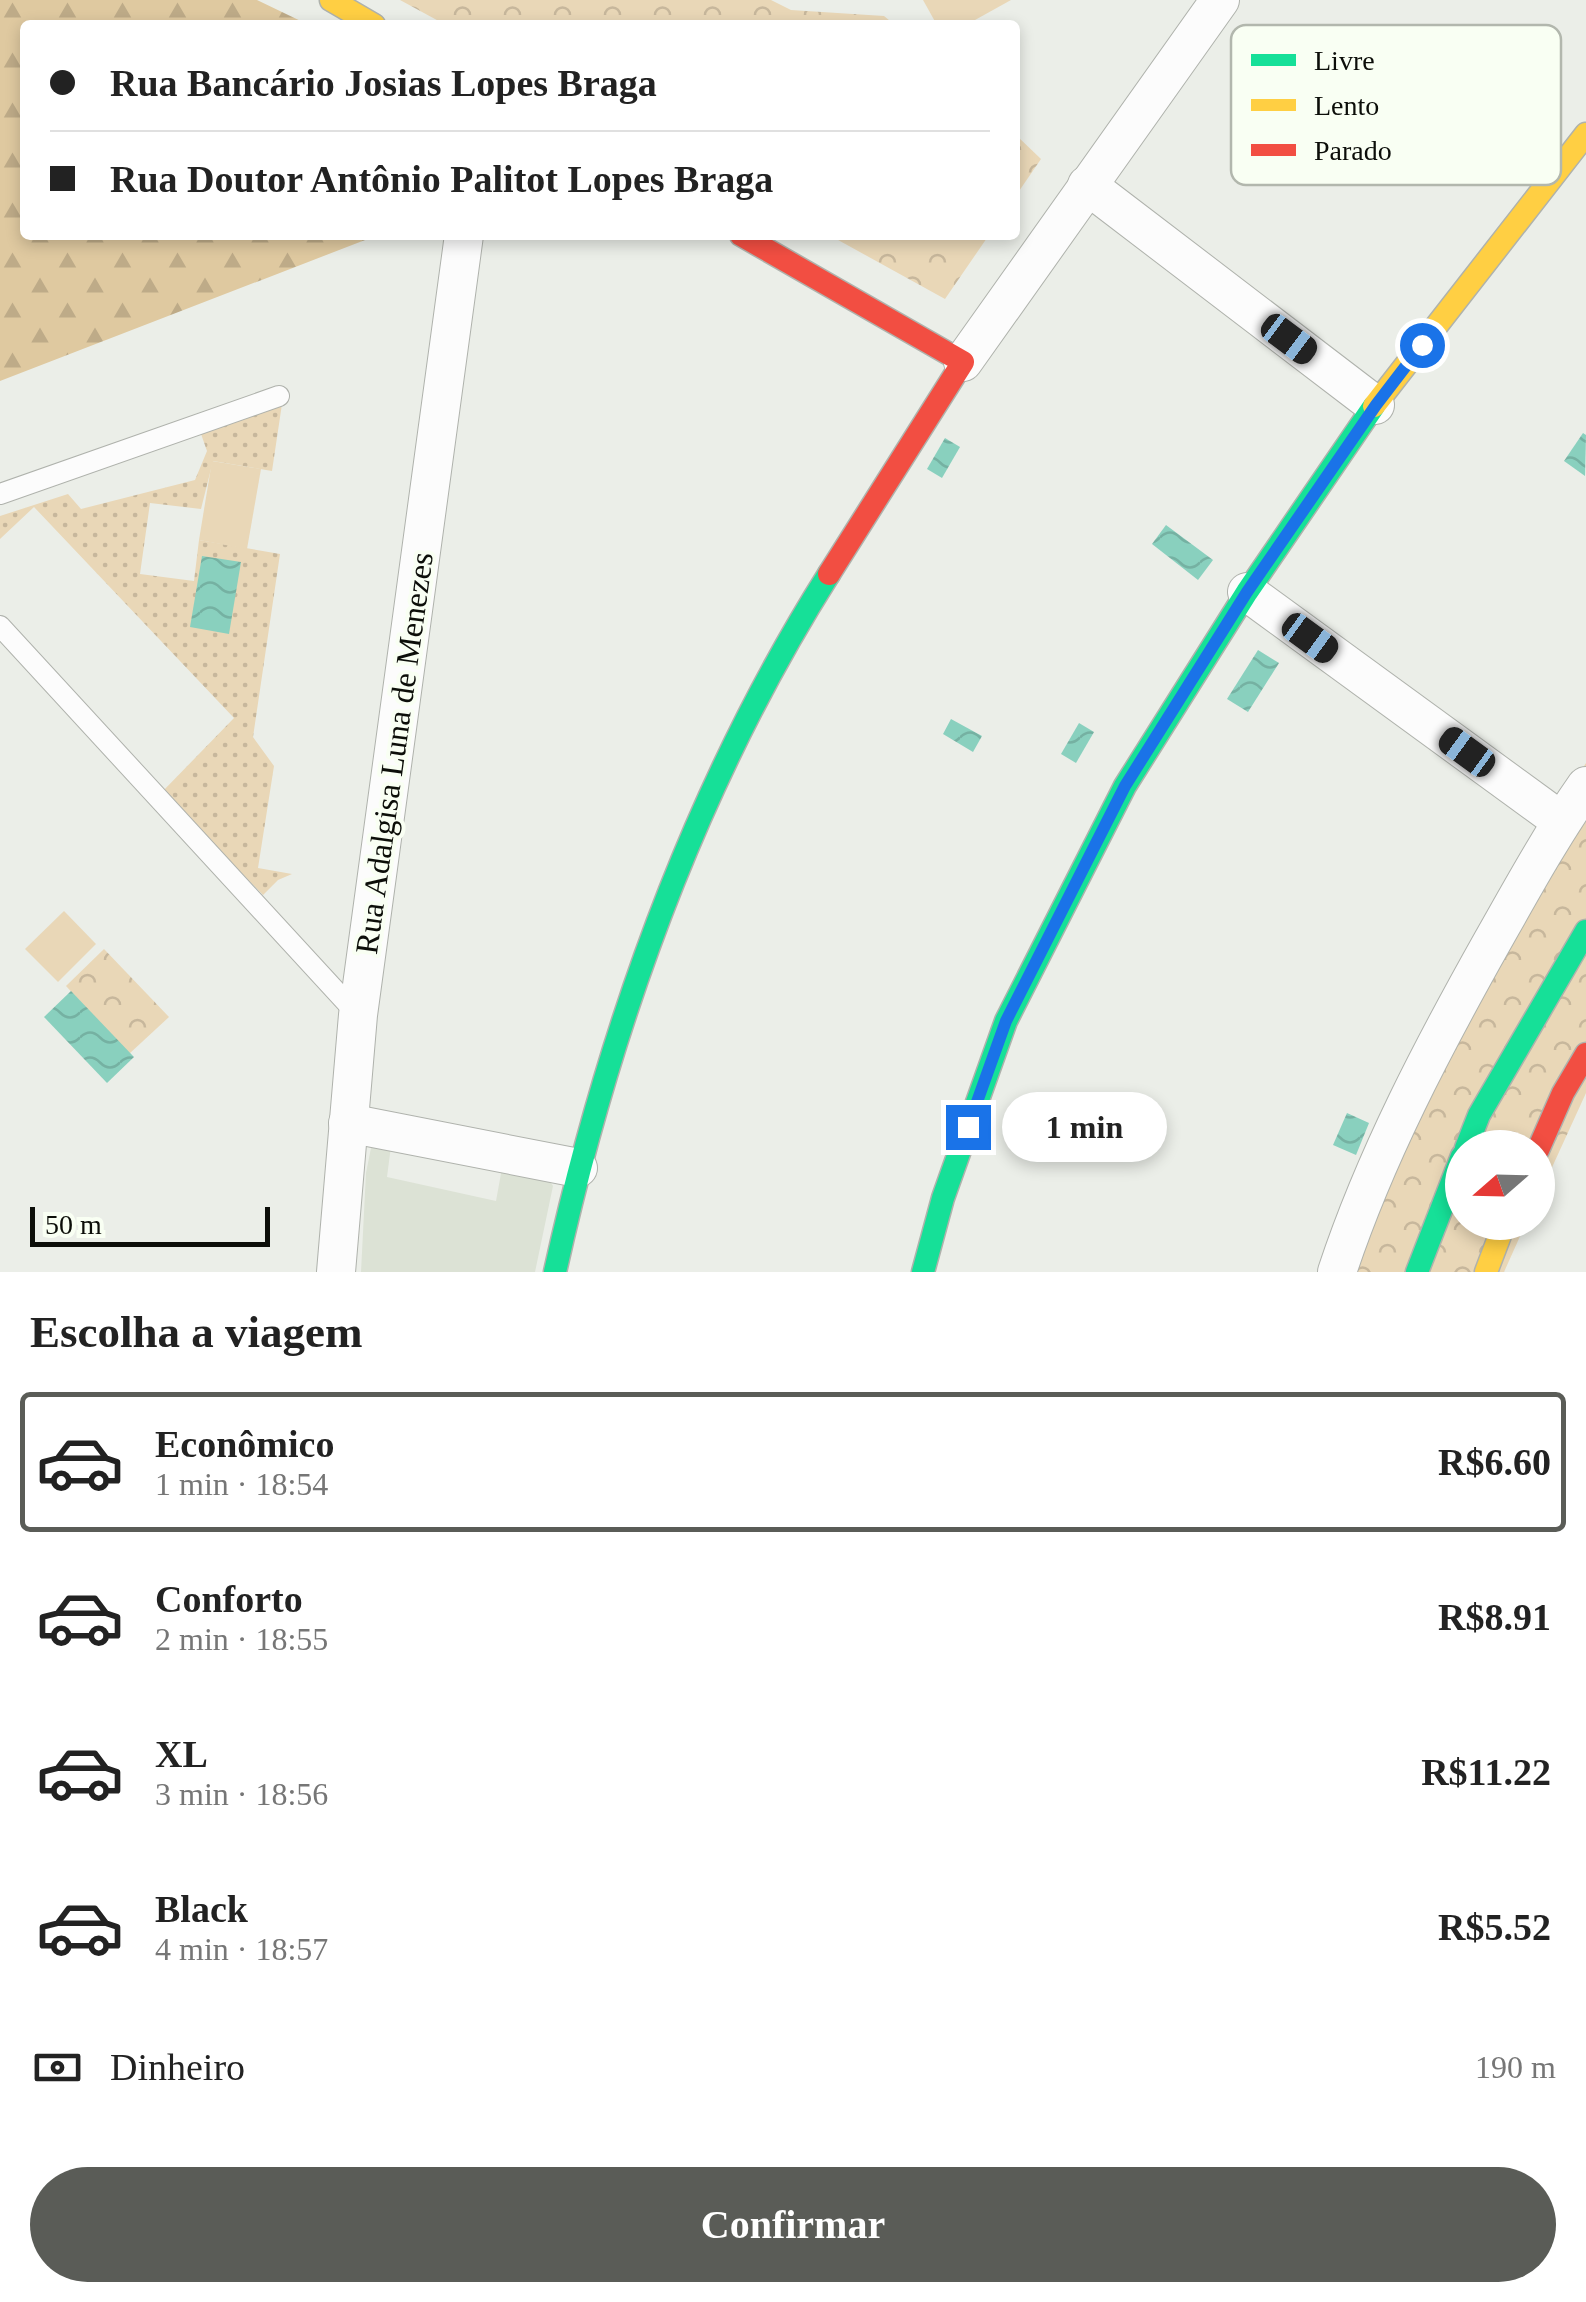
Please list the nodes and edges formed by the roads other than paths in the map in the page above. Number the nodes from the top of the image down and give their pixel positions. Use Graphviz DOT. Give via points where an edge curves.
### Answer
graph roads {
  1 [pos="331,0"];
  2 [pos="1220,0"];
  3 [pos="365,20"];
  4 [pos="1586,134"];
  5 [pos="1561,166"];
  6 [pos="1086,185"];
  7 [pos="1546,185"];
  8 [pos="463,240"];
  9 [pos="750,240"];
  10 [pos="963,362"];
  11 [pos="279,396"];
  12 [pos="1376,405"];
  13 [pos="0,494"];
  14 [pos="1247,592"];
  15 [pos="0,626"];
  16 [pos="1586,786"];
  17 [pos="1561,821"];
  18 [pos="1586,931"];
  19 [pos="358,1015"];
  20 [pos="1586,1054"];
  21 [pos="348,1123"];
  22 [pos="1473,1130"];
  23 [pos="1547,1130"];
  24 [pos="578,1168"];
  25 [pos="1445,1200"];
  26 [pos="1498,1240"];
  27 [pos="336,1272"];
  28 [pos="555,1272"];
  29 [pos="923,1272"];
  30 [pos="1337,1272"];
  31 [pos="1417,1272"];
  32 [pos="1486,1272"];
  1 -- 3 [label="street"];
  2 -- 6 [label="street"];
  4 -- 5 [label="street"];
  6 -- 10 [label="street"];
  6 -- 12 [label="street"];
  7 -- 12 [label="street"];
  8 -- 19 [label="street, Rua Adalgisa Luna de Menezes"];
  9 -- 10 [label="street"];
  10 -- 24 [label="street" via="811,602 724,766 652,930"];
  11 -- 13 [label="lane"];
  12 -- 14 [label="street"];
  14 -- 17 [label="street"];
  14 -- 29 [label="street" via="1125,786 1006,1021"];
  15 -- 19 [label="lane"];
  16 -- 17 [label="street"];
  17 -- 30 [label="street" via="1434,1044"];
  18 -- 22 [label="street"];
  19 -- 21 [label="street, Rua Adalgisa Luna de Menezes"];
  20 -- 23 [label="street"];
  21 -- 24 [label="street"];
  21 -- 27 [label="street, Rua Adalgisa Luna de Menezes"];
  24 -- 28 [label="street"];
  25 -- 31 [label="street"];
  26 -- 32 [label="street"];
}
